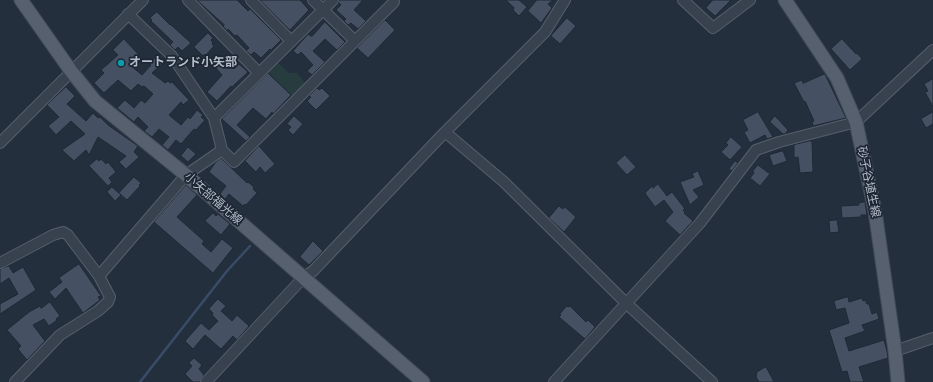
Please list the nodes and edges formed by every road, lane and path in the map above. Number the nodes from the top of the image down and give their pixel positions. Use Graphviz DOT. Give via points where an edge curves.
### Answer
graph roads {
  1 [pos="21,0"];
  2 [pos="143,0"];
  3 [pos="188,0"];
  4 [pos="251,0"];
  5 [pos="313,0"];
  6 [pos="333,0"];
  7 [pos="566,0"];
  8 [pos="683,0"];
  9 [pos="750,0"];
  10 [pos="785,0"];
  11 [pos="394,2"];
  12 [pos="323,10"];
  13 [pos="128,14"];
  14 [pos="292,40"];
  15 [pos="356,41"];
  16 [pos="933,50"];
  17 [pos="71,71"];
  18 [pos="258,73"];
  19 [pos="214,118"];
  20 [pos="856,122"];
  21 [pos="445,132"];
  22 [pos="0,142"];
  23 [pos="222,150"];
  24 [pos="186,176"];
  25 [pos="0,263"];
  26 [pos="98,276"];
  27 [pos="303,278"];
  28 [pos="628,304"];
  29 [pos="933,338"];
  30 [pos="894,351"];
  31 [pos="15,382"];
  32 [pos="206,382"];
  33 [pos="423,382"];
  34 [pos="554,382"];
  35 [pos="712,382"];
  36 [pos="898,382"];
  1 -- 17 [label="main road, 小矢部福光線"];
  2 -- 13 [label="street"];
  3 -- 18 [label="street"];
  4 -- 14 [label="street"];
  5 -- 12 [label="street"];
  6 -- 12 [label="street"];
  7 -- 21 [label="street" via="545,32"];
  8 -- 9 [label="street" via="713,28"];
  10 -- 20 [label="main road, 砂子谷埴生線" via="837,78"];
  11 -- 15 [label="street"];
  12 -- 14 [label="street"];
  12 -- 15 [label="street"];
  13 -- 17 [label="street"];
  13 -- 19 [label="street" via="172,56"];
  14 -- 18 [label="street"];
  15 -- 23 [label="street" via="234,162"];
  16 -- 20 [label="street"];
  17 -- 22 [label="street"];
  17 -- 24 [label="main road, 小矢部福光線" via="95,101"];
  18 -- 19 [label="street"];
  19 -- 23 [label="street"];
  20 -- 28 [label="street" via="756,150 700,222"];
  20 -- 30 [label="main road, 砂子谷埴生線" via="875,211"];
  21 -- 27 [label="street" via="313,271"];
  21 -- 28 [label="street" via="504,182"];
  23 -- 24 [label="street"];
  24 -- 26 [label="street"];
  24 -- 27 [label="main road, 小矢部福光線"];
  25 -- 26 [label="street" via="63,232 68,235"];
  26 -- 31 [label="street" via="110,297 108,302 60,335"];
  27 -- 32 [label="street"];
  27 -- 33 [label="main road, 小矢部福光線"];
  28 -- 34 [label="street"];
  28 -- 35 [label="street"];
  29 -- 30 [label="street"];
  30 -- 36 [label="main road, 砂子谷埴生線"];
}
